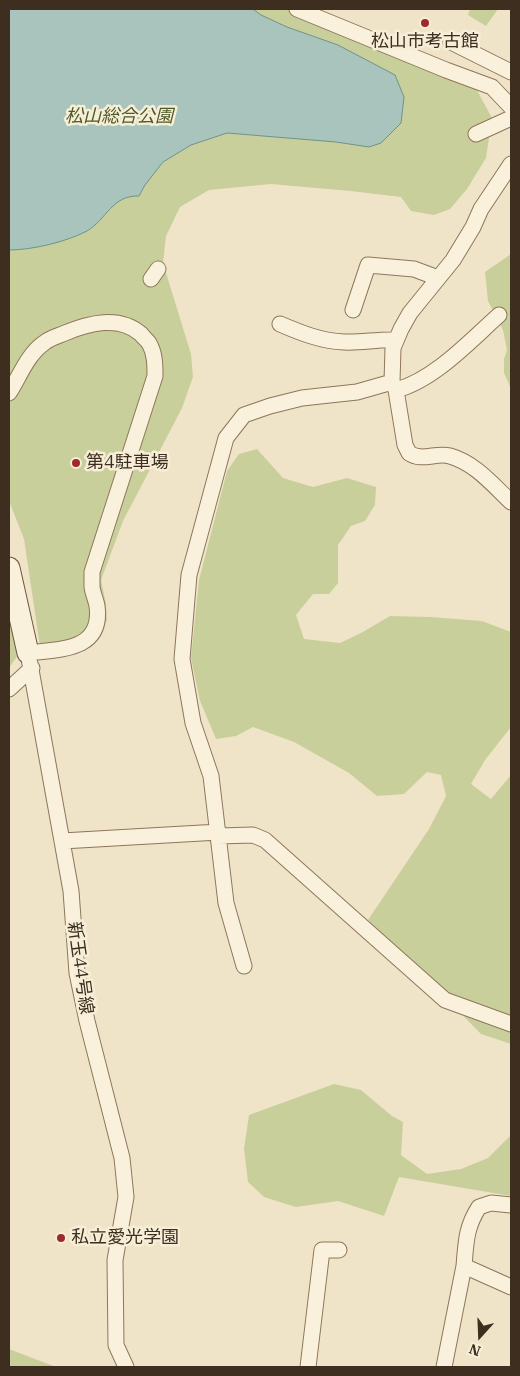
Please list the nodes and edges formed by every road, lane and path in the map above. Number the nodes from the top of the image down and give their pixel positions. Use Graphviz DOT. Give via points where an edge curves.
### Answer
graph roads {
  1 [pos="297,9"];
  2 [pos="451,42"];
  3 [pos="511,72"];
  4 [pos="511,107"];
  5 [pos="511,118"];
  6 [pos="476,134"];
  7 [pos="511,164"];
  8 [pos="438,278"];
  9 [pos="353,310"];
  10 [pos="499,316"];
  11 [pos="280,324"];
  12 [pos="396,340"];
  13 [pos="394,386"];
  14 [pos="9,392"];
  15 [pos="511,502"];
  16 [pos="9,568"];
  17 [pos="30,660"];
  18 [pos="9,689"];
  19 [pos="219,834"];
  20 [pos="62,841"];
  21 [pos="244,966"];
  22 [pos="511,1024"];
  23 [pos="511,1206"];
  24 [pos="339,1250"];
  25 [pos="464,1266"];
  26 [pos="511,1287"];
  27 [pos="126,1367"];
  28 [pos="308,1367"];
  29 [pos="444,1367"];
  1 -- 4 [label="street" via="492,87"];
  2 -- 3 [label="street"];
  5 -- 6 [label="street"];
  7 -- 8 [label="street" via="481,208 453,260"];
  8 -- 9 [label="street" via="414,269 368,265"];
  8 -- 12 [label="street" via="410,312"];
  10 -- 13 [label="street" via="431,375"];
  11 -- 12 [label="street" via="323,340"];
  12 -- 13 [label="street" via="393,348"];
  13 -- 15 [label="street" via="409,453 419,458 450,456 467,463"];
  13 -- 19 [label="street" via="302,398 270,406 244,415 226,438 190,576 182,659 193,723 210,776"];
  14 -- 17 [label="street" via="22,367 44,342 95,323 117,322 132,327 148,342 155,360 155,376 92,572 98,622 85,642"];
  16 -- 17 [label="street, 新玉44号線"];
  17 -- 18 [label="street"];
  17 -- 20 [label="street, 新玉44号線"];
  19 -- 20 [label="street"];
  19 -- 21 [label="street" via="226,903"];
  19 -- 22 [label="street" via="253,835 265,840 445,1000"];
  20 -- 27 [label="street, 新玉44号線" via="87,1021 122,1158 126,1197 115,1260 116,1345"];
  23 -- 25 [label="street" via="491,1203 479,1206 466,1239"];
  24 -- 28 [label="street" via="322,1250"];
  25 -- 26 [label="street"];
  25 -- 29 [label="street"];
}
